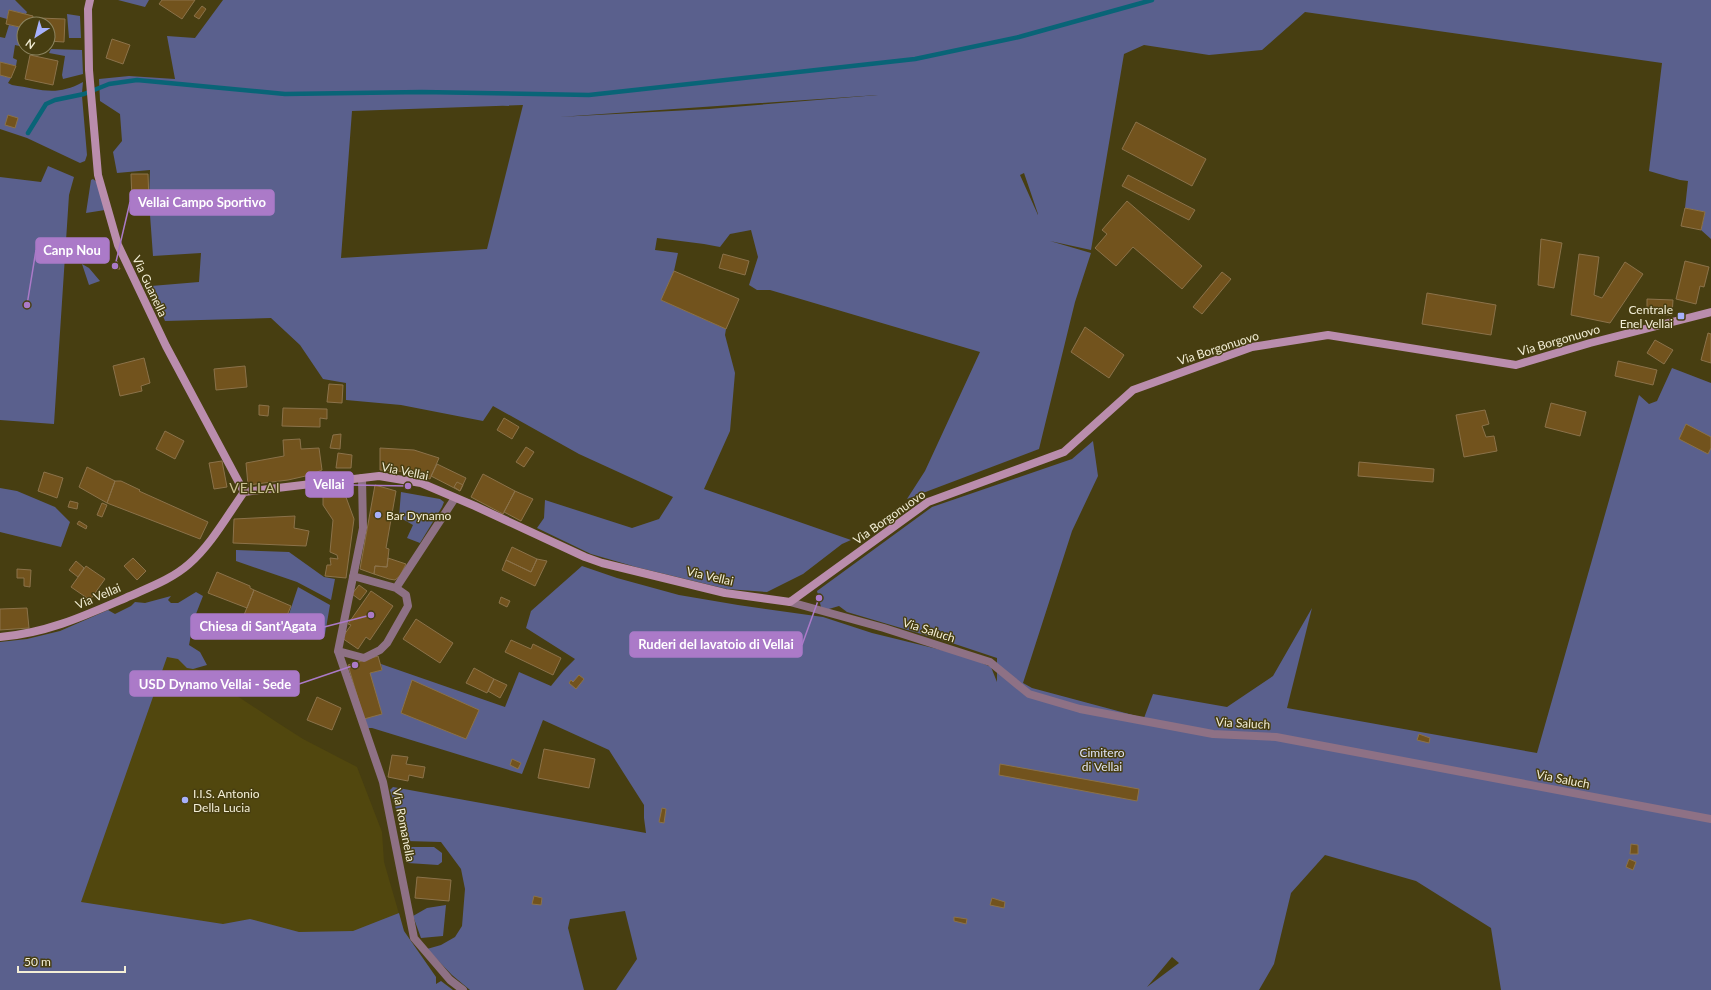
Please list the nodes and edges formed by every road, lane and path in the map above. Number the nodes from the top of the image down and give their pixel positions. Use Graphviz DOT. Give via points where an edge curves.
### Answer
graph roads {
  1 [pos="90,0"];
  2 [pos="1711,312"];
  3 [pos="362,478"];
  4 [pos="244,492"];
  5 [pos="455,498"];
  6 [pos="353,576"];
  7 [pos="396,588"];
  8 [pos="790,602"];
  9 [pos="0,637"];
  10 [pos="338,651"];
  11 [pos="1711,819"];
  12 [pos="464,990"];
  1 -- 4 [label="street, Via Guanella" via="90,82 98,175 118,244 166,346"];
  2 -- 8 [label="street, Via Borgonuovo" via="1516,365 1328,335 1252,347 1134,390 1064,452 928,502"];
  3 -- 4 [label="street, Via Vellai"];
  3 -- 5 [label="street, Via Vellai" via="379,476 421,483"];
  3 -- 6 [label="street" via="363,528"];
  4 -- 9 [label="street, Via Vellai" via="200,553 176,574 63,624 23,635"];
  5 -- 7 [label="street"];
  5 -- 8 [label="street, Via Vellai" via="602,563 725,593"];
  6 -- 7 [label="street"];
  6 -- 10 [label="street"];
  7 -- 10 [label="street" via="406,596 408,606 387,644 364,658"];
  8 -- 11 [label="street, Via Saluch" via="884,628 990,662 1029,694 1080,709 1213,734 1276,737"];
  10 -- 12 [label="street, Via Romanella" via="383,782 414,938 450,980"];
}
